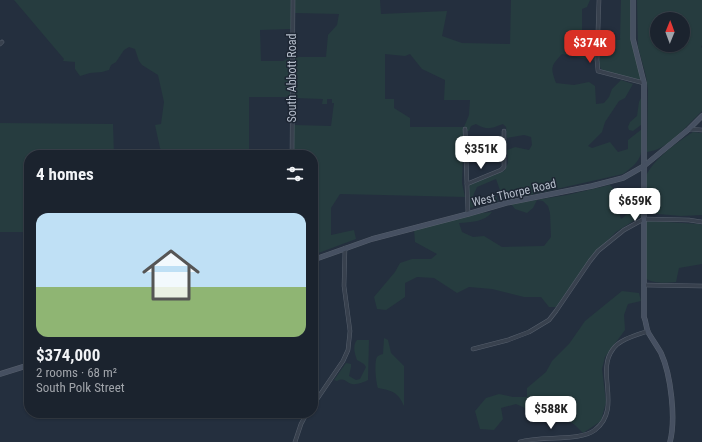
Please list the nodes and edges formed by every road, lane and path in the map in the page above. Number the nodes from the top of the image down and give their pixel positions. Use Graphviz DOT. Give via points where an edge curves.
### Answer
graph roads {
  1 [pos="293,0"];
  2 [pos="599,0"];
  3 [pos="633,0"];
  4 [pos="644,83"];
  5 [pos="702,116"];
  6 [pos="465,129"];
  7 [pos="689,129"];
  8 [pos="702,130"];
  9 [pos="504,131"];
  10 [pos="292,150"];
  11 [pos="644,166"];
  12 [pos="467,184"];
  13 [pos="468,214"];
  14 [pos="644,219"];
  15 [pos="702,222"];
  16 [pos="345,248"];
  17 [pos="318,258"];
  18 [pos="644,285"];
  19 [pos="702,286"];
  20 [pos="648,331"];
  21 [pos="473,349"];
  22 [pos="24,367"];
  23 [pos="0,374"];
  24 [pos="318,398"];
  25 [pos="304,418"];
  26 [pos="295,442"];
  27 [pos="520,442"];
  28 [pos="670,442"];
  1 -- 10 [label="street, South Abbott Road"];
  2 -- 4 [label="street" via="598,71"];
  3 -- 4 [label="street" via="634,40"];
  4 -- 11 [label="street"];
  5 -- 7 [label="street, West Thorpe Road"];
  6 -- 12 [label="street"];
  7 -- 8 [label="street"];
  7 -- 11 [label="street, West Thorpe Road"];
  9 -- 12 [label="street" via="504,167"];
  11 -- 13 [label="street, West Thorpe Road" via="623,178 581,189 528,198"];
  11 -- 14 [label="street"];
  12 -- 13 [label="street"];
  13 -- 16 [label="street, West Thorpe Road" via="398,231"];
  14 -- 15 [label="street"];
  14 -- 18 [label="street"];
  14 -- 21 [label="street" via="624,230 598,251 549,320 529,332"];
  16 -- 17 [label="street, West Thorpe Road"];
  16 -- 24 [label="street" via="344,286 350,332 348,350"];
  18 -- 19 [label="street"];
  18 -- 20 [label="street" via="644,316"];
  20 -- 27 [label="street" via="624,340 613,349 607,361 608,411 595,430 572,437 530,439"];
  20 -- 28 [label="street" via="661,353 669,380 673,418"];
  22 -- 23 [label="street"];
  25 -- 26 [label="street"];
}
